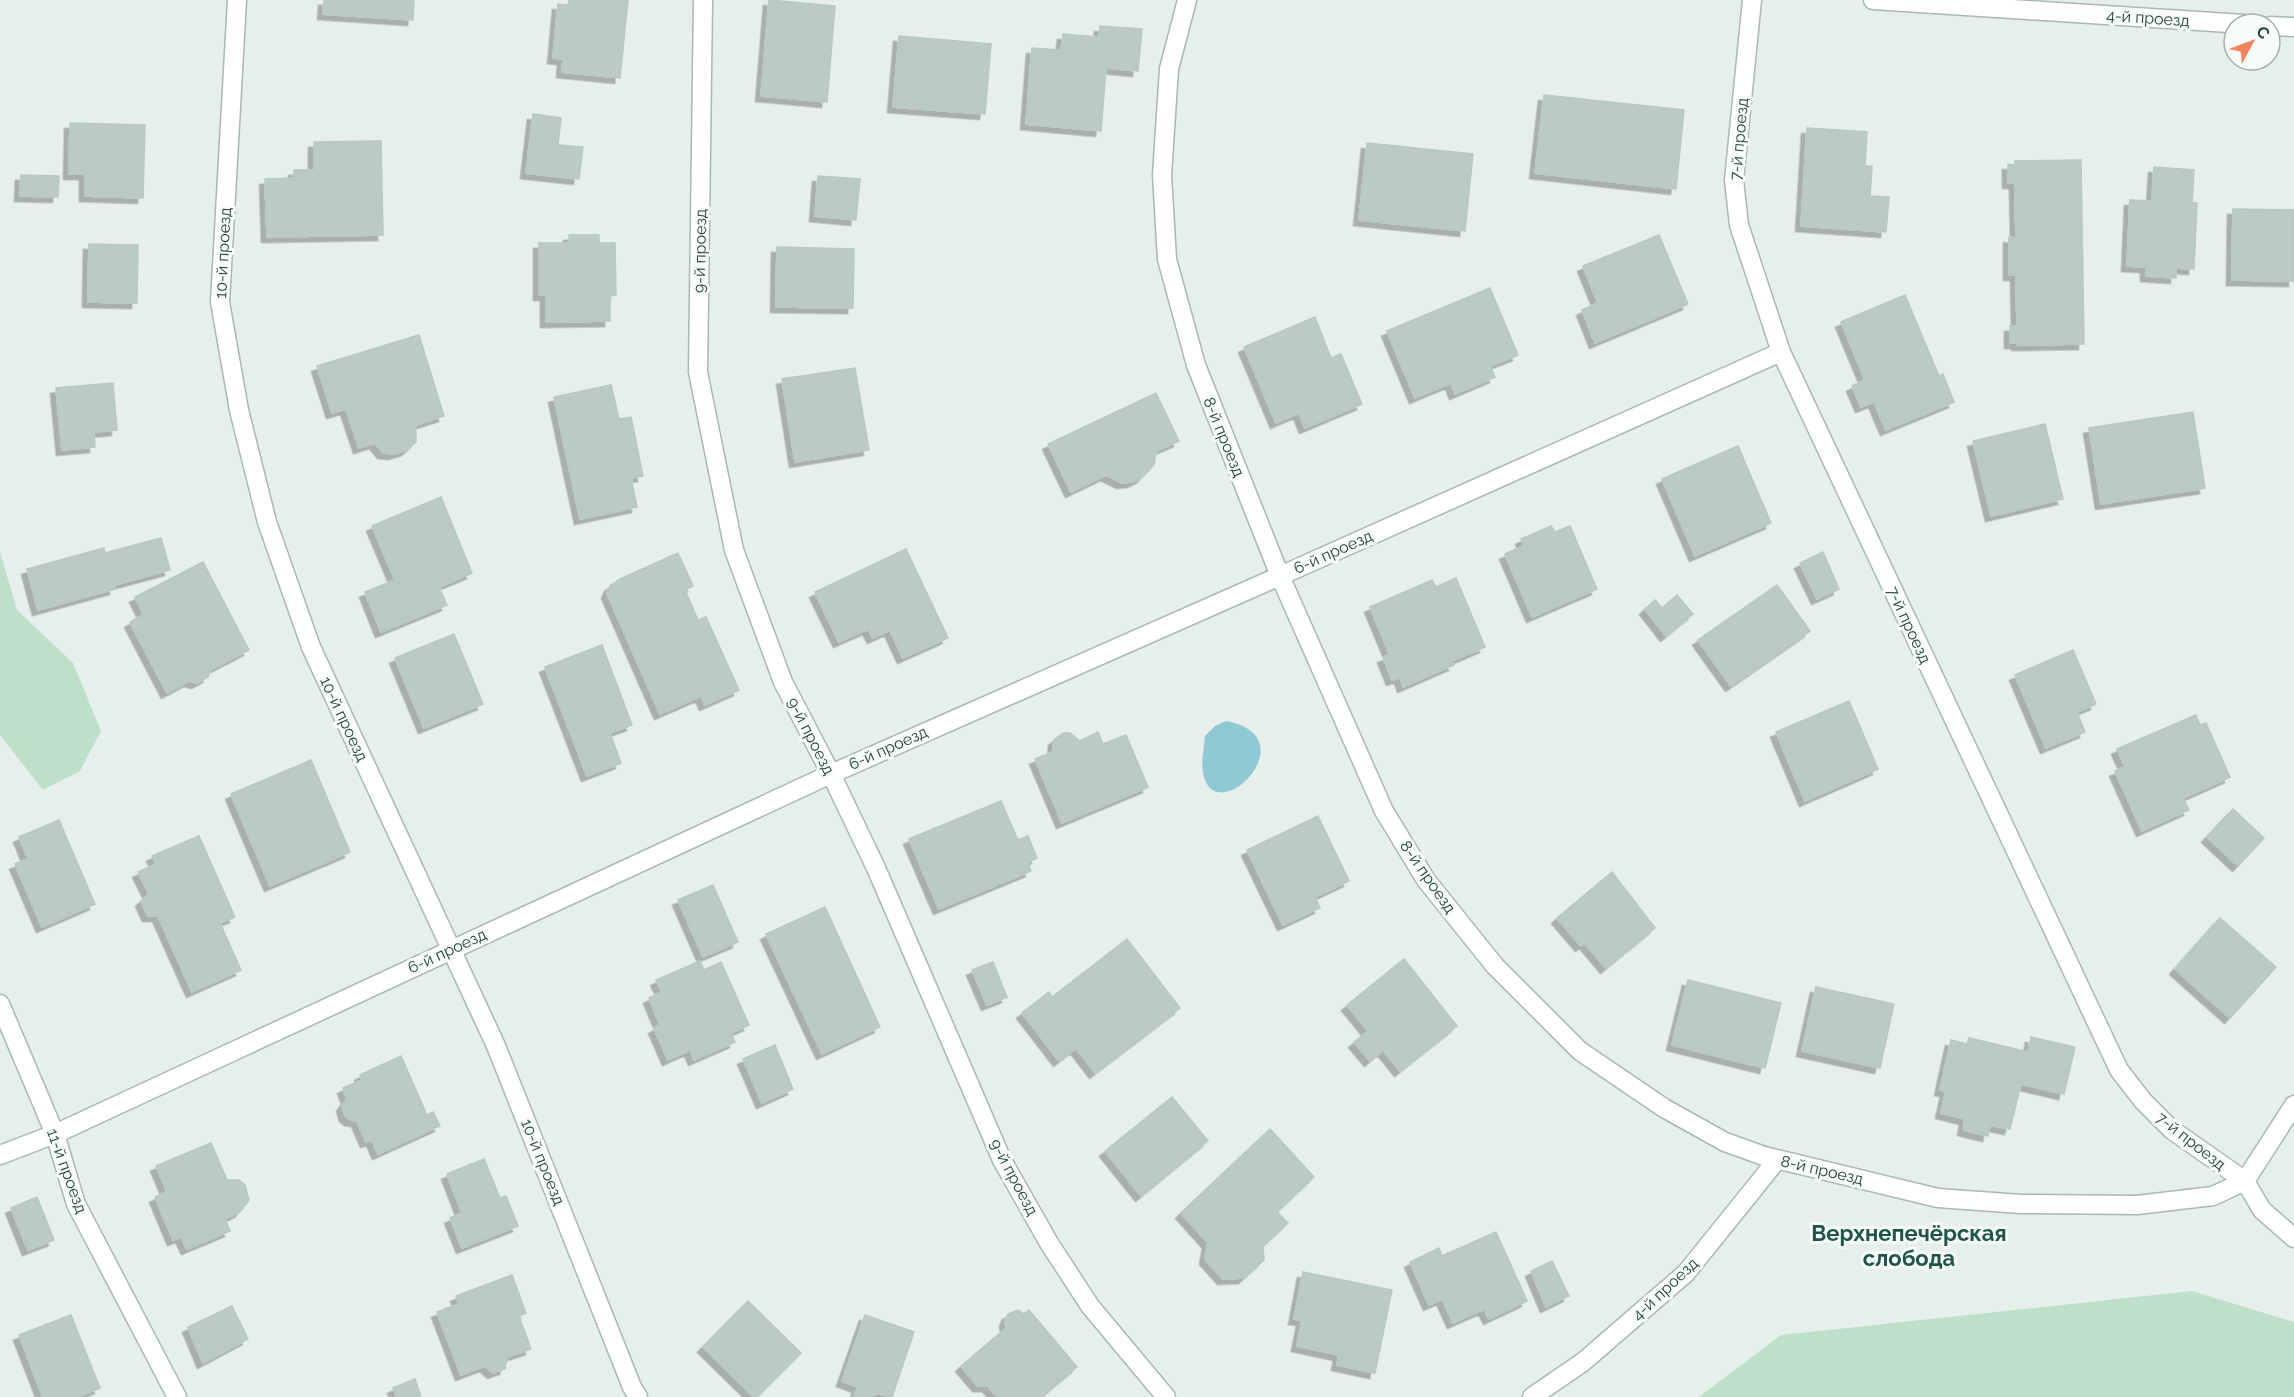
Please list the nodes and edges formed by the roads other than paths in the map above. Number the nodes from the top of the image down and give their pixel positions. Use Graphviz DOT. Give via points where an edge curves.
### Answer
graph roads {
  1 [pos="237,0"];
  2 [pos="703,0"];
  3 [pos="1187,0"];
  4 [pos="1752,0"];
  5 [pos="1873,0"];
  6 [pos="2222,23"];
  7 [pos="1781,352"];
  8 [pos="1280,576"];
  9 [pos="831,774"];
  10 [pos="451,949"];
  11 [pos="0,1004"];
  12 [pos="2294,1105"];
  13 [pos="55,1134"];
  14 [pos="0,1155"];
  15 [pos="1777,1160"];
  16 [pos="2245,1181"];
  17 [pos="2294,1238"];
  18 [pos="177,1397"];
  19 [pos="638,1397"];
  20 [pos="1166,1397"];
  21 [pos="1532,1397"];
  1 -- 10 [label="street, 10-й проезд" via="220,302 239,410 267,522 310,647"];
  2 -- 9 [label="street, 9-й проезд" via="698,372 734,550 783,682"];
  3 -- 8 [label="street, 8-й проезд" via="1169,69 1162,175 1167,259 1196,365"];
  4 -- 7 [label="street, 7-й проезд" via="1734,180 1739,225"];
  5 -- 6 [label="street, 4-й проезд"];
  7 -- 8 [label="street, 6-й проезд"];
  7 -- 16 [label="street, 7-й проезд" via="2119,1070 2172,1130"];
  8 -- 9 [label="street, 6-й проезд"];
  8 -- 15 [label="street, 8-й проезд" via="1384,811 1426,880 1495,966 1580,1050 1664,1108 1725,1142"];
  9 -- 10 [label="street, 6-й проезд"];
  9 -- 20 [label="street, 9-й проезд" via="876,868 1002,1160 1090,1306"];
  10 -- 13 [label="street, 6-й проезд"];
  10 -- 19 [label="street, 10-й проезд" via="496,1046"];
  11 -- 13 [label="street, 11-й проезд"];
  12 -- 16 [label="street"];
  13 -- 14 [label="street, 6-й проезд"];
  13 -- 18 [label="street, 11-й проезд" via="76,1204"];
  15 -- 16 [label="street, 8-й проезд" via="1938,1198 2021,1204 2137,1205 2213,1196"];
  15 -- 21 [label="street, 4-й проезд" via="1686,1273 1583,1362"];
  16 -- 17 [label="street" via="2262,1210"];
}
